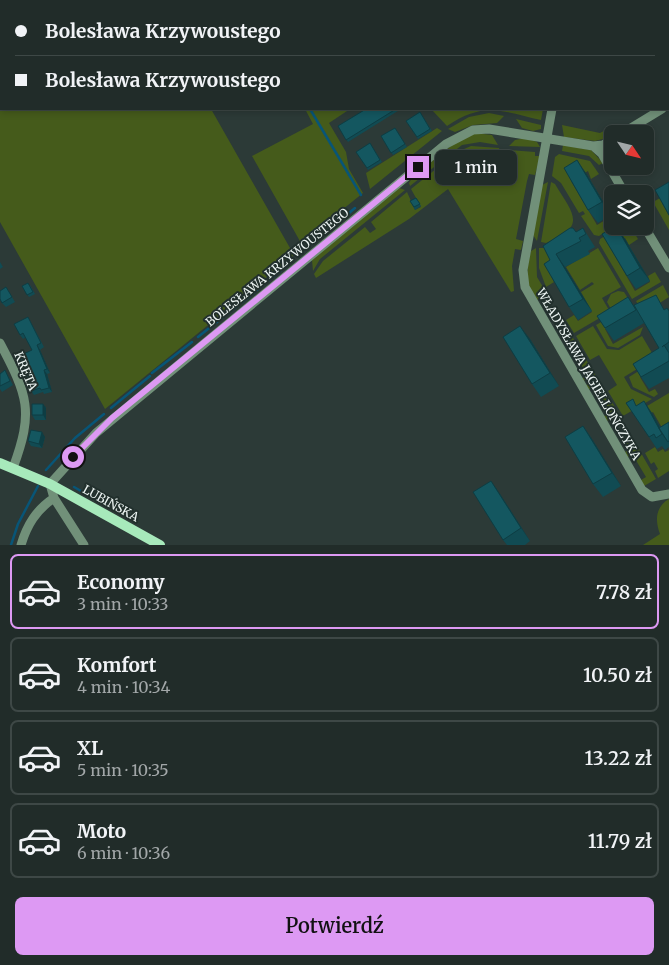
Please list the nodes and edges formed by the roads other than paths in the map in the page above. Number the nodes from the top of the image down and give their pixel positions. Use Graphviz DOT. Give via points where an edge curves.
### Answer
graph roads {
  1 [pos="552,110"];
  2 [pos="660,110"];
  3 [pos="636,125"];
  4 [pos="548,138"];
  5 [pos="604,144"];
  6 [pos="593,146"];
  7 [pos="620,185"];
  8 [pos="649,235"];
  9 [pos="669,268"];
  10 [pos="0,344"];
  11 [pos="0,463"];
  12 [pos="13,468"];
  13 [pos="50,484"];
  14 [pos="669,494"];
  15 [pos="54,498"];
  16 [pos="21,545"];
  17 [pos="84,545"];
  18 [pos="160,545"];
  1 -- 4 [label="street, WŁADYSŁAWA JAGIELLOŃCZYKA"];
  2 -- 3 [label="street"];
  4 -- 6 [label="street, BOLESŁAWA KRZYWOUSTEGO"];
  4 -- 13 [label="street, BOLESŁAWA KRZYWOUSTEGO" via="489,129 473,130 446,144 112,418"];
  4 -- 14 [label="street, WŁADYSŁAWA JAGIELLOŃCZYKA" via="523,270 525,287 642,490 652,497"];
  5 -- 6 [label="street"];
  6 -- 7 [label="street" via="602,154"];
  8 -- 9 [label="street"];
  10 -- 12 [label="street, KRĘTA" via="15,371 25,402 25,435"];
  11 -- 12 [label="main road, LUBIŃSKA"];
  12 -- 13 [label="main road, LUBIŃSKA"];
  13 -- 15 [label="street"];
  13 -- 18 [label="main road, LUBIŃSKA"];
  15 -- 16 [label="street" via="41,507 26,528"];
  15 -- 17 [label="street"];
}
